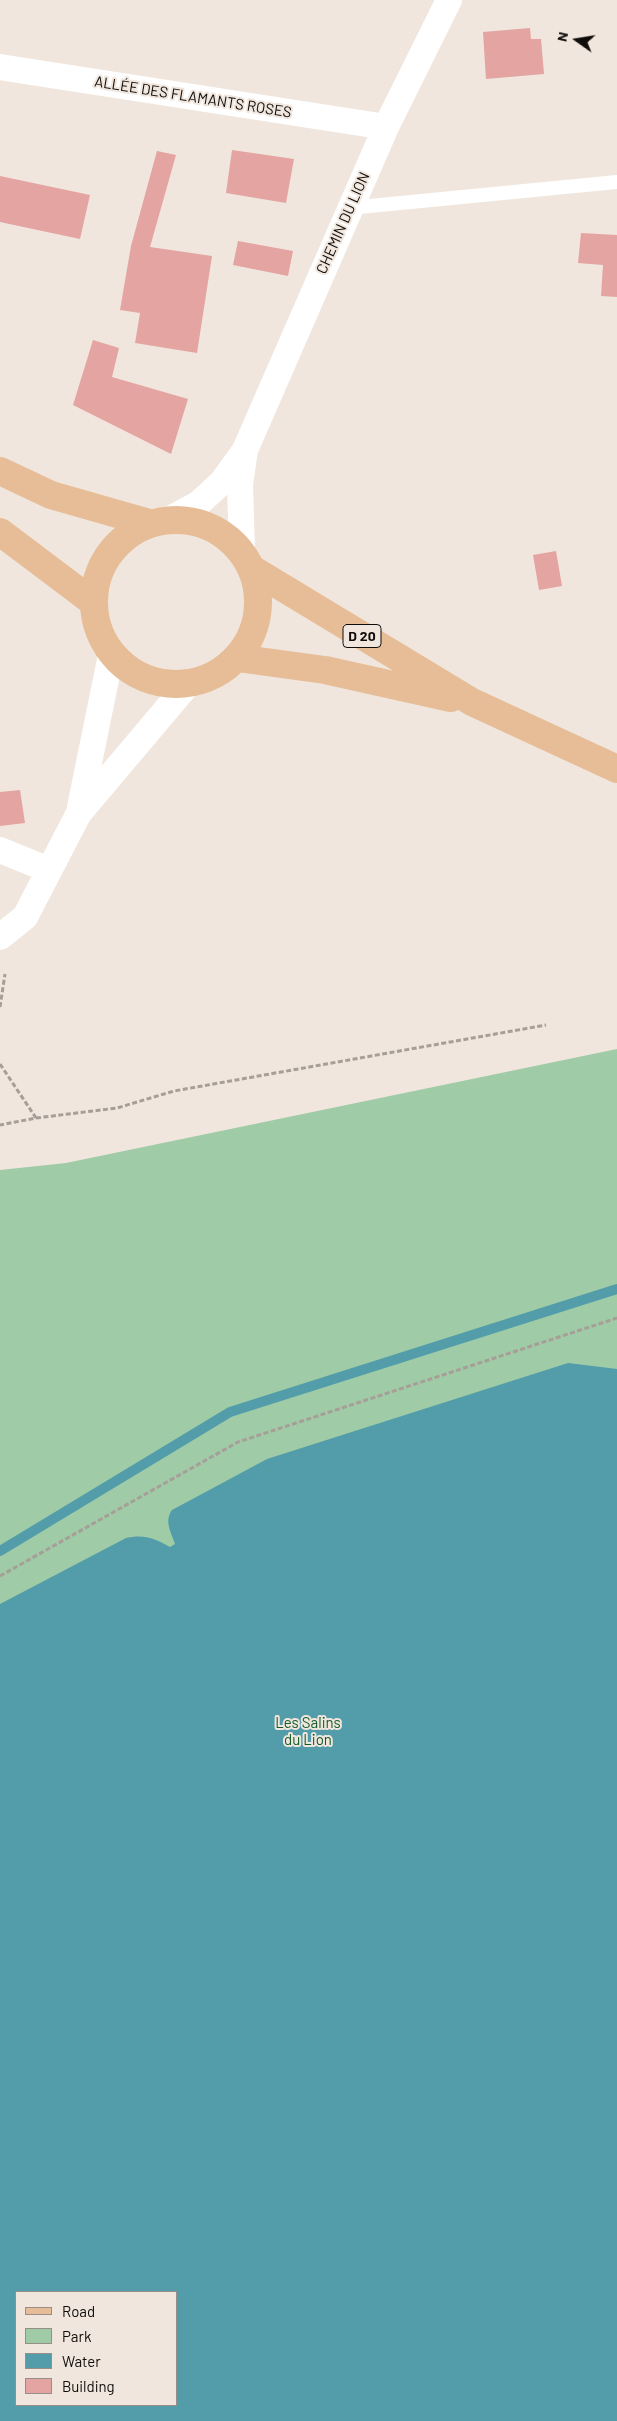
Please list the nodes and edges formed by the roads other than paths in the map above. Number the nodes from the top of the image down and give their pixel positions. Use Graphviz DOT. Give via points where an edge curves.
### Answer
graph roads {
  1 [pos="449,0"];
  2 [pos="0,67"];
  3 [pos="386,127"];
  4 [pos="617,182"];
  5 [pos="350,208"];
  6 [pos="245,450"];
  7 [pos="0,472"];
  8 [pos="159,521"];
  9 [pos="0,532"];
  10 [pos="247,560"];
  11 [pos="93,602"];
  12 [pos="112,654"];
  13 [pos="237,658"];
  14 [pos="188,684"];
  15 [pos="472,702"];
  16 [pos="617,769"];
  17 [pos="79,813"];
  18 [pos="0,850"];
  19 [pos="49,870"];
  20 [pos="0,937"];
  1 -- 3 [label="street, CHEMIN DU LION"];
  2 -- 3 [label="street, ALLÉE DES FLAMANTS ROSES"];
  3 -- 5 [label="street, CHEMIN DU LION"];
  4 -- 5 [label="lane"];
  5 -- 6 [label="street, CHEMIN DU LION"];
  6 -- 8 [label="street, CHEMIN DU LION" via="222,482 198,504"];
  6 -- 10 [label="street, CHEMIN DU LION" via="240,484"];
  7 -- 8 [label="main road" via="51,495"];
  8 -- 10 [label="main road" via="191,520 211,527 228,537"];
  8 -- 11 [label="main road" via="126,535 108,554 97,577"];
  9 -- 11 [label="main road"];
  10 -- 13 [label="main road" via="257,592 257,615 250,638"];
  10 -- 15 [label="main road, D 20"];
  11 -- 12 [label="main road" via="98,630"];
  12 -- 14 [label="main road" via="133,673 160,683"];
  12 -- 17 [label="street"];
  13 -- 14 [label="main road" via="214,675"];
  13 -- 15 [label="main road, D 20" via="325,670"];
  14 -- 17 [label="street"];
  15 -- 16 [label="main road, D 20"];
  17 -- 19 [label="street"];
  18 -- 19 [label="street"];
  19 -- 20 [label="street" via="25,917"];
}
